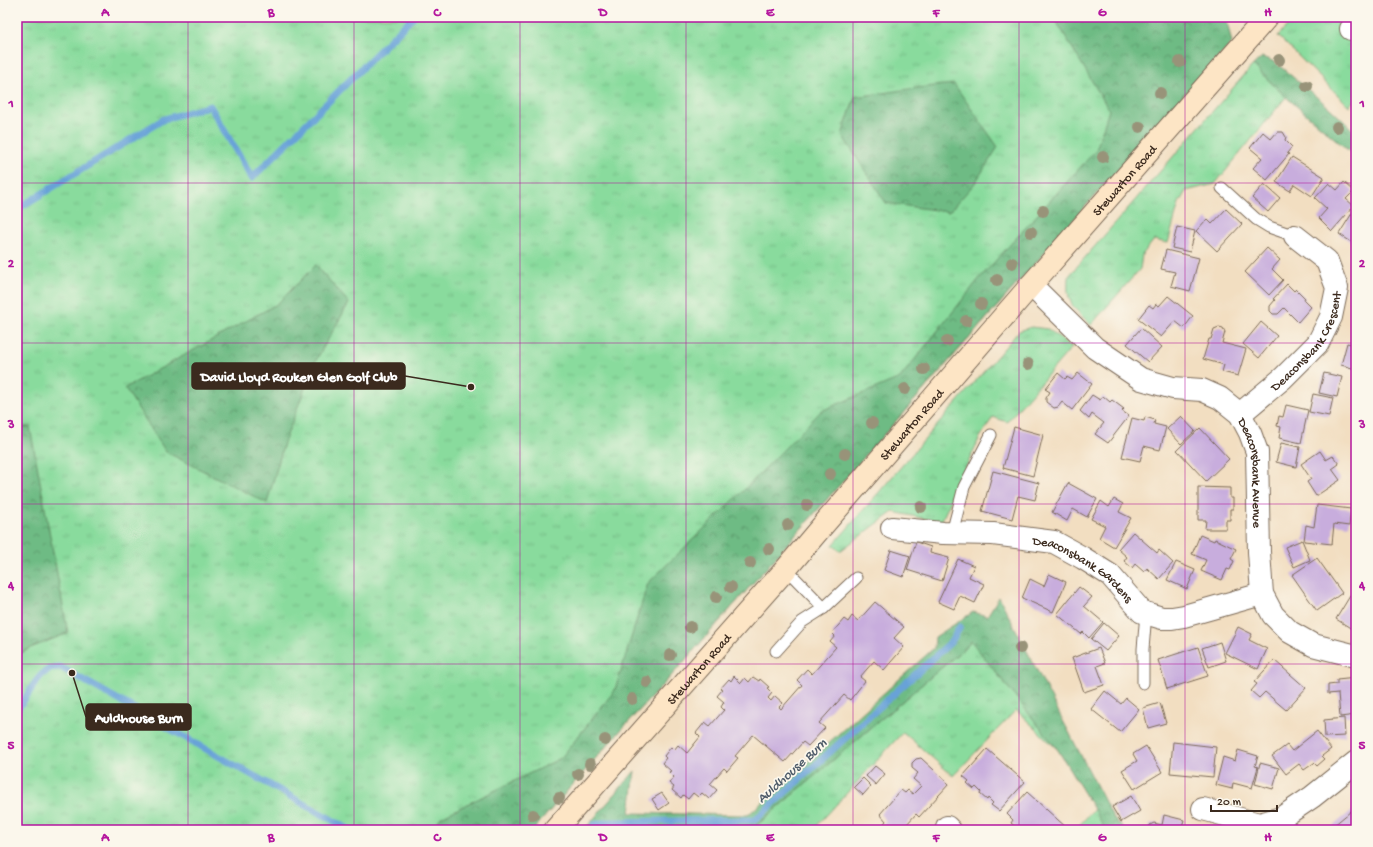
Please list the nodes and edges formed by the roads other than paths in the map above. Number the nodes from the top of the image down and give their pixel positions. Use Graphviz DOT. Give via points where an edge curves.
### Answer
graph roads {
  1 [pos="1267,17"];
  2 [pos="1222,188"];
  3 [pos="1295,236"];
  4 [pos="1031,284"];
  5 [pos="1346,288"];
  6 [pos="1240,414"];
  7 [pos="991,436"];
  8 [pos="892,528"];
  9 [pos="952,533"];
  10 [pos="786,569"];
  11 [pos="856,578"];
  12 [pos="1262,594"];
  13 [pos="824,608"];
  14 [pos="1146,613"];
  15 [pos="776,651"];
  16 [pos="1356,656"];
  17 [pos="1143,684"];
  18 [pos="1356,762"];
  19 [pos="1203,809"];
  20 [pos="1255,827"];
  21 [pos="555,830"];
  1 -- 4 [label="main road, Stewarton Road"];
  2 -- 3 [label="lane, Deaconsbank Crescent" via="1256,219"];
  3 -- 5 [label="street, Deaconsbank Crescent" via="1327,262"];
  4 -- 6 [label="street, Deaconsbank Avenue" via="1095,348 1141,380 1173,388 1202,390 1220,398"];
  4 -- 10 [label="main road, Stewarton Road"];
  5 -- 6 [label="street, Deaconsbank Crescent" via="1318,343 1284,378"];
  6 -- 12 [label="street, Deaconsbank Avenue" via="1257,452"];
  7 -- 9 [label="lane" via="964,487"];
  8 -- 9 [label="street, Deaconsbank Gardens"];
  9 -- 14 [label="street, Deaconsbank Gardens" via="993,534 1054,542 1110,575 1142,612"];
  10 -- 13 [label="lane"];
  10 -- 21 [label="main road, Stewarton Road"];
  11 -- 13 [label="lane"];
  12 -- 14 [label="street, Deaconsbank Gardens" via="1172,618"];
  12 -- 16 [label="street, Deaconsbank Avenue" via="1272,615 1290,632 1313,645"];
  13 -- 15 [label="lane" via="802,622"];
  14 -- 17 [label="lane" via="1142,649"];
  18 -- 20 [label="street" via="1281,818"];
  19 -- 20 [label="street"];
}
